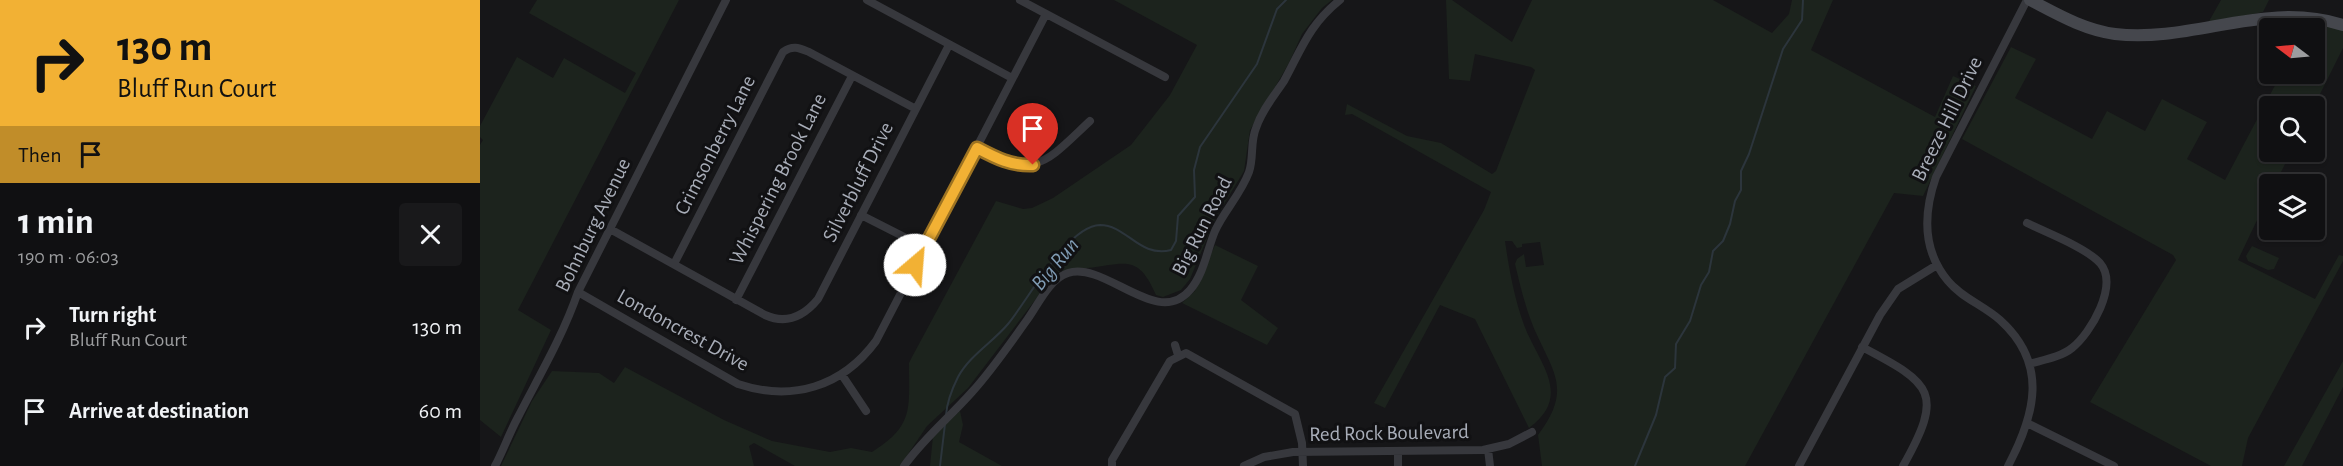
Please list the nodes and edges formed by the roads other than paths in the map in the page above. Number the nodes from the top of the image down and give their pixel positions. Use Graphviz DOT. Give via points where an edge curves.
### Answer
graph roads {
  1 [pos="726,0"];
  2 [pos="867,0"];
  3 [pos="1020,0"];
  4 [pos="1340,0"];
  5 [pos="2029,0"];
  6 [pos="1046,14"];
  7 [pos="2343,25"];
  8 [pos="949,45"];
  9 [pos="852,76"];
  10 [pos="1165,77"];
  11 [pos="1012,78"];
  12 [pos="916,109"];
  13 [pos="1090,121"];
  14 [pos="977,148"];
  15 [pos="861,215"];
  16 [pos="2027,223"];
  17 [pos="610,228"];
  18 [pos="924,247"];
  19 [pos="674,264"];
  20 [pos="1937,265"];
  21 [pos="578,292"];
  22 [pos="736,300"];
  23 [pos="1175,345"];
  24 [pos="1862,347"];
  25 [pos="1178,355"];
  26 [pos="2029,364"];
  27 [pos="842,375"];
  28 [pos="866,411"];
  29 [pos="2029,423"];
  30 [pos="1532,432"];
  31 [pos="1488,449"];
  32 [pos="1398,451"];
  33 [pos="1302,452"];
  34 [pos="495,466"];
  35 [pos="904,466"];
  36 [pos="1112,466"];
  37 [pos="1244,466"];
  38 [pos="1303,466"];
  39 [pos="1398,466"];
  40 [pos="1490,466"];
  41 [pos="1799,466"];
  42 [pos="1903,466"];
  43 [pos="2008,466"];
  44 [pos="2114,466"];
  1 -- 17 [label="street, Bohnburg Avenue"];
  2 -- 8 [label="street"];
  3 -- 6 [label="street"];
  4 -- 35 [label="street, Big Run Road" via="1310,30 1261,116 1254,132 1249,171 1215,231 1190,290 1179,298 1160,301 1086,272 1061,276 1004,353"];
  5 -- 7 [label="main road" via="2075,23 2116,34 2170,34 2281,14"];
  5 -- 20 [label="street, Breeze Hill Drive" via="1928,199 1927,235"];
  6 -- 10 [label="street"];
  6 -- 11 [label="street, Londoncrest Drive"];
  8 -- 11 [label="street"];
  8 -- 12 [label="street, Silverbluff Drive"];
  9 -- 12 [label="street"];
  9 -- 19 [label="street, Crimsonberry Lane" via="809,52 793,47 783,52"];
  9 -- 22 [label="street, Whispering Brook Lane"];
  11 -- 14 [label="street, Londoncrest Drive"];
  12 -- 15 [label="street, Silverbluff Drive"];
  13 -- 14 [label="street" via="1053,155 1033,165 1018,166"];
  14 -- 18 [label="street, Londoncrest Drive"];
  15 -- 18 [label="street"];
  15 -- 22 [label="street, Silverbluff Drive" via="818,298 801,315 773,319"];
  16 -- 26 [label="street" via="2093,257 2108,282 2105,297 2074,347"];
  17 -- 19 [label="street"];
  17 -- 21 [label="street, Bohnburg Avenue"];
  18 -- 27 [label="street, Londoncrest Drive" via="876,341"];
  19 -- 22 [label="street"];
  20 -- 24 [label="street" via="1898,289"];
  20 -- 26 [label="street, Breeze Hill Drive" via="1963,296 2011,331"];
  21 -- 27 [label="street, Londoncrest Drive" via="753,389 804,391"];
  21 -- 34 [label="street, Bohnburg Avenue" via="557,346"];
  23 -- 25 [label="street"];
  24 -- 41 [label="street"];
  24 -- 42 [label="street" via="1913,377 1925,397 1926,420"];
  25 -- 33 [label="street" via="1186,353 1290,410 1299,420"];
  25 -- 36 [label="street" via="1170,361"];
  26 -- 29 [label="street, Breeze Hill Drive" via="2034,393"];
  27 -- 28 [label="street"];
  29 -- 43 [label="street, Breeze Hill Drive"];
  29 -- 44 [label="street"];
  30 -- 31 [label="street, Red Rock Boulevard"];
  31 -- 32 [label="street, Red Rock Boulevard"];
  31 -- 40 [label="street"];
  32 -- 33 [label="street, Red Rock Boulevard"];
  32 -- 39 [label="street"];
  33 -- 37 [label="street, Red Rock Boulevard" via="1264,458"];
  33 -- 38 [label="street"];
}
